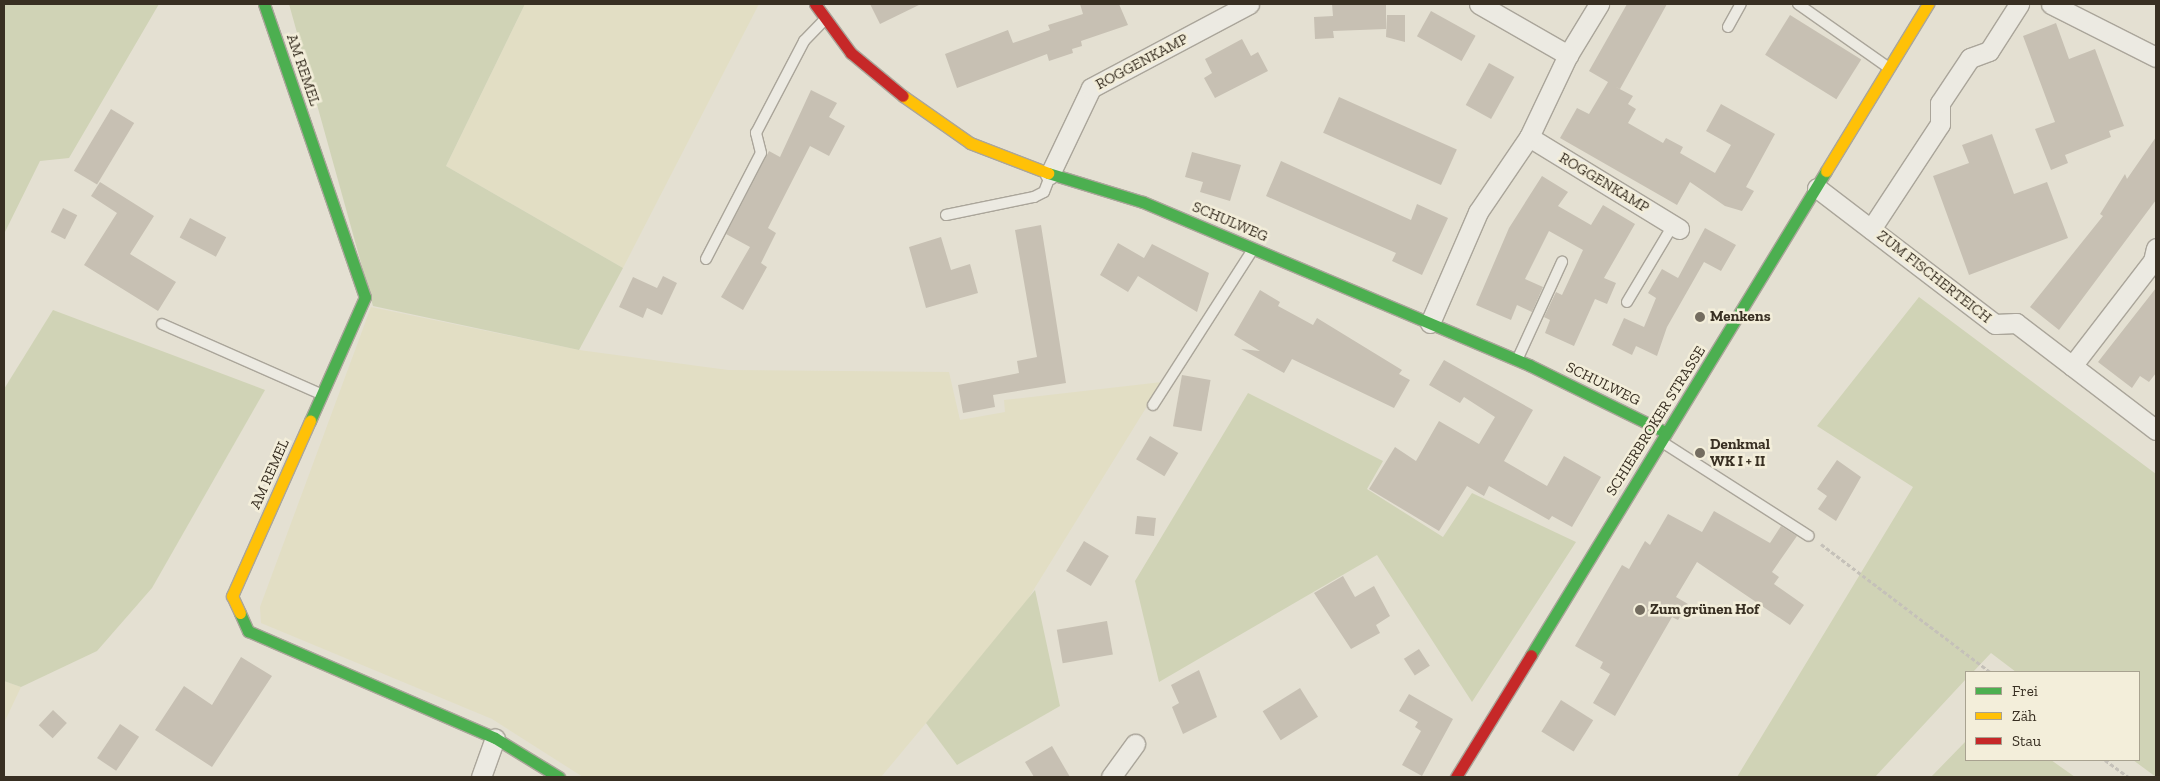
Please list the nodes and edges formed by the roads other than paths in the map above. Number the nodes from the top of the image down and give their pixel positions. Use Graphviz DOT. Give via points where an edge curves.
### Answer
graph roads {
  1 [pos="264,4"];
  2 [pos="815,4"];
  3 [pos="1250,4"];
  4 [pos="1479,4"];
  5 [pos="1599,4"];
  6 [pos="1741,4"];
  7 [pos="1798,4"];
  8 [pos="1928,4"];
  9 [pos="2019,4"];
  10 [pos="2051,4"];
  11 [pos="825,19"];
  12 [pos="1728,27"];
  13 [pos="1568,55"];
  14 [pos="2156,57"];
  15 [pos="1890,68"];
  16 [pos="1528,138"];
  17 [pos="1050,174"];
  18 [pos="1817,188"];
  19 [pos="946,215"];
  20 [pos="1676,227"];
  21 [pos="1871,229"];
  22 [pos="1254,248"];
  23 [pos="2156,248"];
  24 [pos="706,259"];
  25 [pos="1562,262"];
  26 [pos="1627,302"];
  27 [pos="1430,323"];
  28 [pos="162,324"];
  29 [pos="1517,360"];
  30 [pos="2072,366"];
  31 [pos="322,394"];
  32 [pos="1153,405"];
  33 [pos="2156,430"];
  34 [pos="1662,436"];
  35 [pos="1809,536"];
  36 [pos="495,738"];
  37 [pos="1135,744"];
  38 [pos="481,777"];
  39 [pos="560,777"];
  40 [pos="1111,777"];
  41 [pos="1456,777"];
  1 -- 31 [label="street, AM REMEL" via="366,297"];
  2 -- 11 [label="street, SCHULWEG"];
  3 -- 17 [label="street, ROGGENKAMP" via="1091,88"];
  4 -- 13 [label="street"];
  5 -- 13 [label="street"];
  6 -- 12 [label="lane"];
  7 -- 15 [label="lane"];
  8 -- 15 [label="street, SCHIERBROKER STRASSE"];
  9 -- 21 [label="street, ZUM FISCHERTEICH" via="1990,52 1970,58 1940,103 1940,124"];
  10 -- 14 [label="street"];
  11 -- 17 [label="street, SCHULWEG" via="851,53 900,94 970,143"];
  11 -- 24 [label="lane" via="804,41 756,133 761,152"];
  13 -- 16 [label="street"];
  15 -- 18 [label="street, SCHIERBROKER STRASSE"];
  16 -- 20 [label="street, ROGGENKAMP"];
  16 -- 27 [label="street" via="1478,212"];
  17 -- 19 [label="lane" via="1044,192 1034,197"];
  17 -- 22 [label="street, SCHULWEG" via="1143,202"];
  18 -- 21 [label="street, ZUM FISCHERTEICH"];
  18 -- 34 [label="street, SCHIERBROKER STRASSE"];
  20 -- 26 [label="lane"];
  21 -- 30 [label="street, ZUM FISCHERTEICH" via="1995,324 2016,323"];
  22 -- 27 [label="street, SCHULWEG"];
  22 -- 32 [label="lane"];
  23 -- 30 [label="street" via="2153,261"];
  25 -- 29 [label="lane"];
  27 -- 29 [label="street, SCHULWEG"];
  28 -- 31 [label="lane"];
  29 -- 34 [label="street, SCHULWEG"];
  30 -- 33 [label="street, ZUM FISCHERTEICH"];
  31 -- 36 [label="street, AM REMEL" via="232,596 248,631"];
  34 -- 35 [label="lane"];
  34 -- 41 [label="street, SCHIERBROKER STRASSE"];
  36 -- 38 [label="street"];
  36 -- 39 [label="street, AM REMEL"];
  37 -- 40 [label="street"];
}
